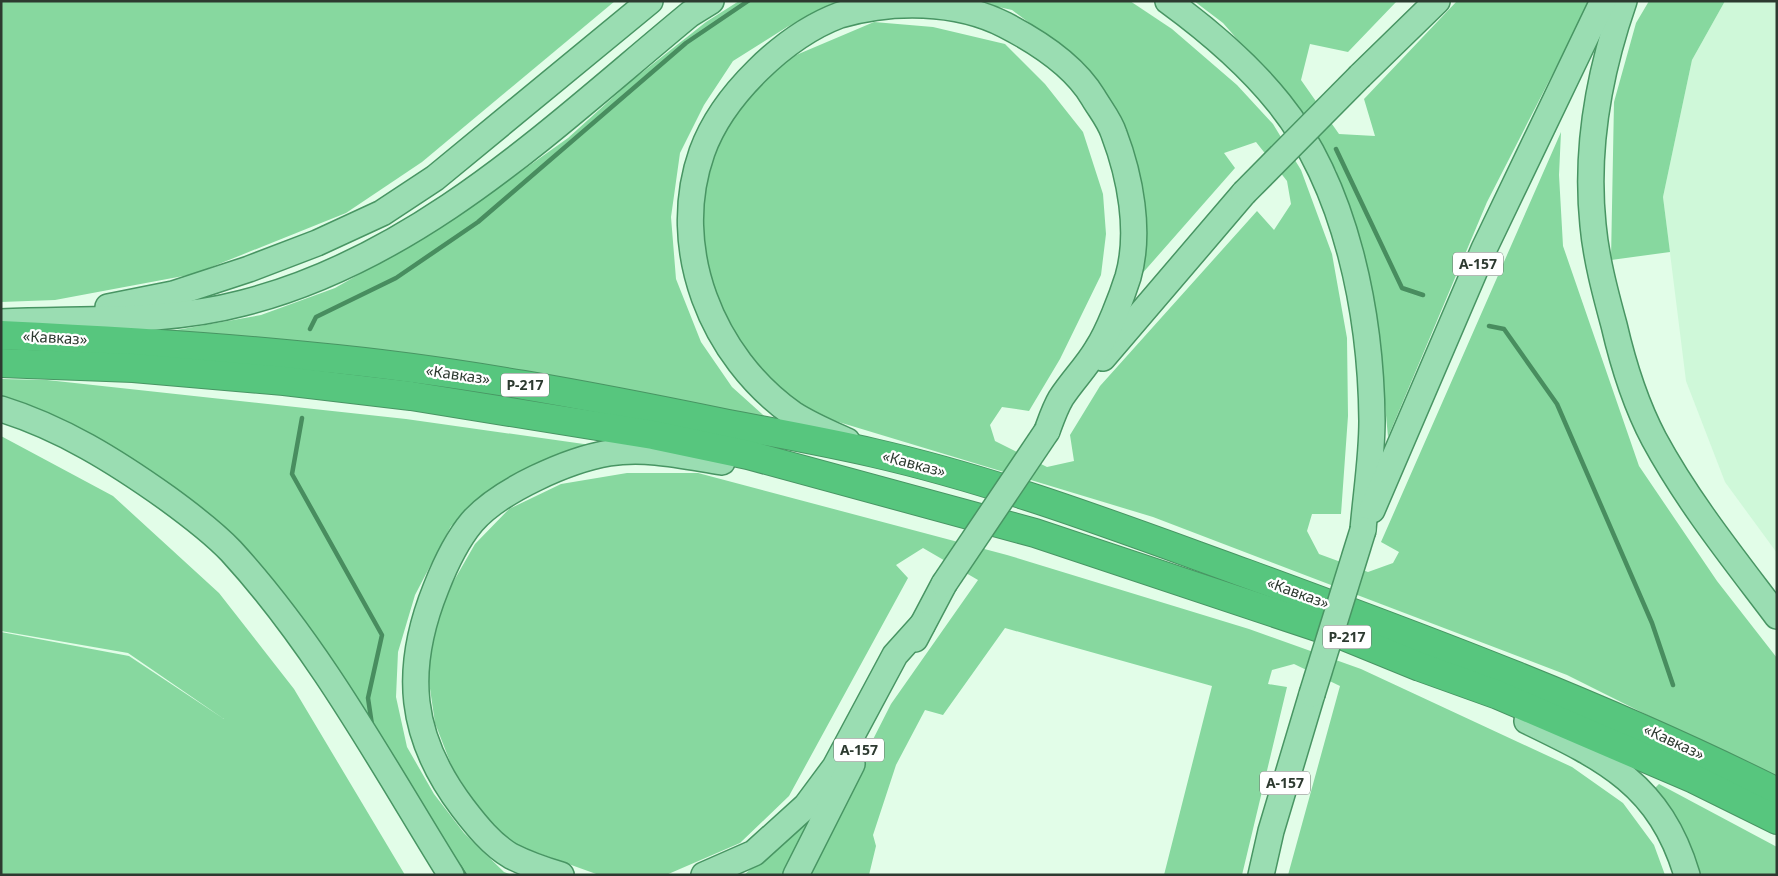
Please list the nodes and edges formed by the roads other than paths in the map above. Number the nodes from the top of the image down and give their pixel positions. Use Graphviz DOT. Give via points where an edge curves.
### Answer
graph roads {
  1 [pos="650,1"];
  2 [pos="711,1"];
  3 [pos="1168,1"];
  4 [pos="1436,1"];
  5 [pos="1603,1"];
  6 [pos="1624,1"];
  7 [pos="1,315"];
  8 [pos="1,322"];
  9 [pos="1,335"];
  10 [pos="1,363"];
  11 [pos="1,409"];
  12 [pos="1047,431"];
  13 [pos="877,454"];
  14 [pos="815,474"];
  15 [pos="1363,530"];
  16 [pos="1777,616"];
  17 [pos="922,625"];
  18 [pos="1420,667"];
  19 [pos="1777,792"];
  20 [pos="1777,820"];
  21 [pos="1261,874"];
  22 [pos="451,875"];
  23 [pos="561,875"];
  24 [pos="704,875"];
  25 [pos="796,875"];
  26 [pos="1687,875"];
  1 -- 7 [label="main road" via="435,178 382,213 292,253 173,294 106,307"];
  2 -- 8 [label="main road" via="690,14 486,181 421,226 365,258 306,283 243,304 179,316"];
  3 -- 15 [label="main road" via="1210,32 1280,104 1313,156 1328,187 1348,246 1368,362 1372,422"];
  4 -- 12 [label="main road, А-157, bridge" via="1244,193 1123,333"];
  5 -- 15 [label="main road, А-157" via="1484,249"];
  6 -- 16 [label="main road" via="1607,48 1595,112 1591,168 1593,225 1626,376 1654,438 1697,508"];
  9 -- 13 [label="highway, «Кавказ» / Р-217" via="139,342 440,372 571,392"];
  10 -- 14 [label="highway, «Кавказ» / Р-217" via="133,368 411,396 653,434"];
  11 -- 22 [label="main road" via="79,441 128,470 190,515 229,549 274,601 322,668"];
  12 -- 13 [label="main road" via="1060,400 1099,347 1128,275 1133,246 1132,211 1114,132 1089,91 1065,65 1026,36 986,16 940,6 891,3 840,15 807,32 772,57 744,84 719,117 702,152 694,187 690,230 697,281 713,320 766,391 795,415"];
  12 -- 17 [label="main road, А-157, bridge" via="944,584"];
  13 -- 19 [label="highway, «Кавказ» / Р-217" via="1039,499 1360,615 1587,703"];
  14 -- 18 [label="highway, «Кавказ» / Р-217" via="1035,533 1344,636"];
  14 -- 23 [label="main road" via="656,451 609,454 526,482 473,521 451,553 428,607 418,641 414,670 424,736 454,795 478,827 510,855"];
  15 -- 21 [label="main road, А-157, bridge" via="1271,831"];
  17 -- 24 [label="main road" via="895,655 835,768 806,806 754,853"];
  17 -- 25 [label="main road, А-157"];
  18 -- 20 [label="highway, «Кавказ» / Р-217" via="1498,695 1694,779"];
  18 -- 26 [label="main road" via="1583,748 1624,775 1646,796 1668,826"];
}
